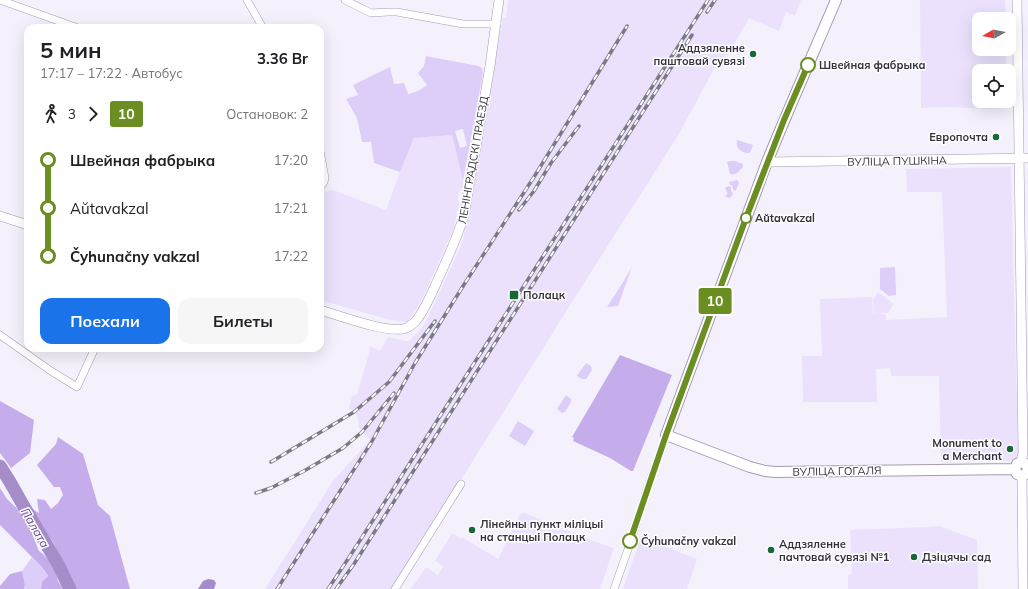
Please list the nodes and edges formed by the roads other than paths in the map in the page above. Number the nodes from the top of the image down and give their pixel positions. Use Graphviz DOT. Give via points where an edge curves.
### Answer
graph roads {
  1 [pos="0,0"];
  2 [pos="247,0"];
  3 [pos="345,0"];
  4 [pos="499,0"];
  5 [pos="836,0"];
  6 [pos="1018,0"];
  7 [pos="67,24"];
  8 [pos="261,24"];
  9 [pos="497,24"];
  10 [pos="1024,158"];
  11 [pos="767,162"];
  12 [pos="0,216"];
  13 [pos="24,224"];
  14 [pos="324,311"];
  15 [pos="0,335"];
  16 [pos="24,352"];
  17 [pos="24,352"];
  18 [pos="93,352"];
  19 [pos="666,435"];
  20 [pos="1023,469"];
  21 [pos="461,484"];
  22 [pos="395,589"];
  23 [pos="614,589"];
  24 [pos="1023,589"];
  1 -- 7 [label="street"];
  2 -- 8 [label="street"];
  3 -- 9 [label="street" via="372,13 397,12 463,24"];
  4 -- 9 [label="street, ЛЕНІНГРАДСКІ ПРАЕЗД"];
  5 -- 11 [label="main road"];
  6 -- 10 [label="street"];
  9 -- 14 [label="street, ЛЕНІНГРАДСКІ ПРАЕЗД" via="460,231 427,303 410,326 397,329 373,326"];
  10 -- 11 [label="street, ВУЛІЦА ПУШКІНА"];
  10 -- 20 [label="street"];
  11 -- 19 [label="main road"];
  12 -- 13 [label="street"];
  15 -- 17 [label="street"];
  16 -- 18 [label="street" via="77,387"];
  19 -- 20 [label="main road, ВУЛІЦА ГОГАЛЯ" via="750,466 775,472"];
  19 -- 23 [label="street"];
  20 -- 24 [label="street"];
  21 -- 22 [label="street"];
}
